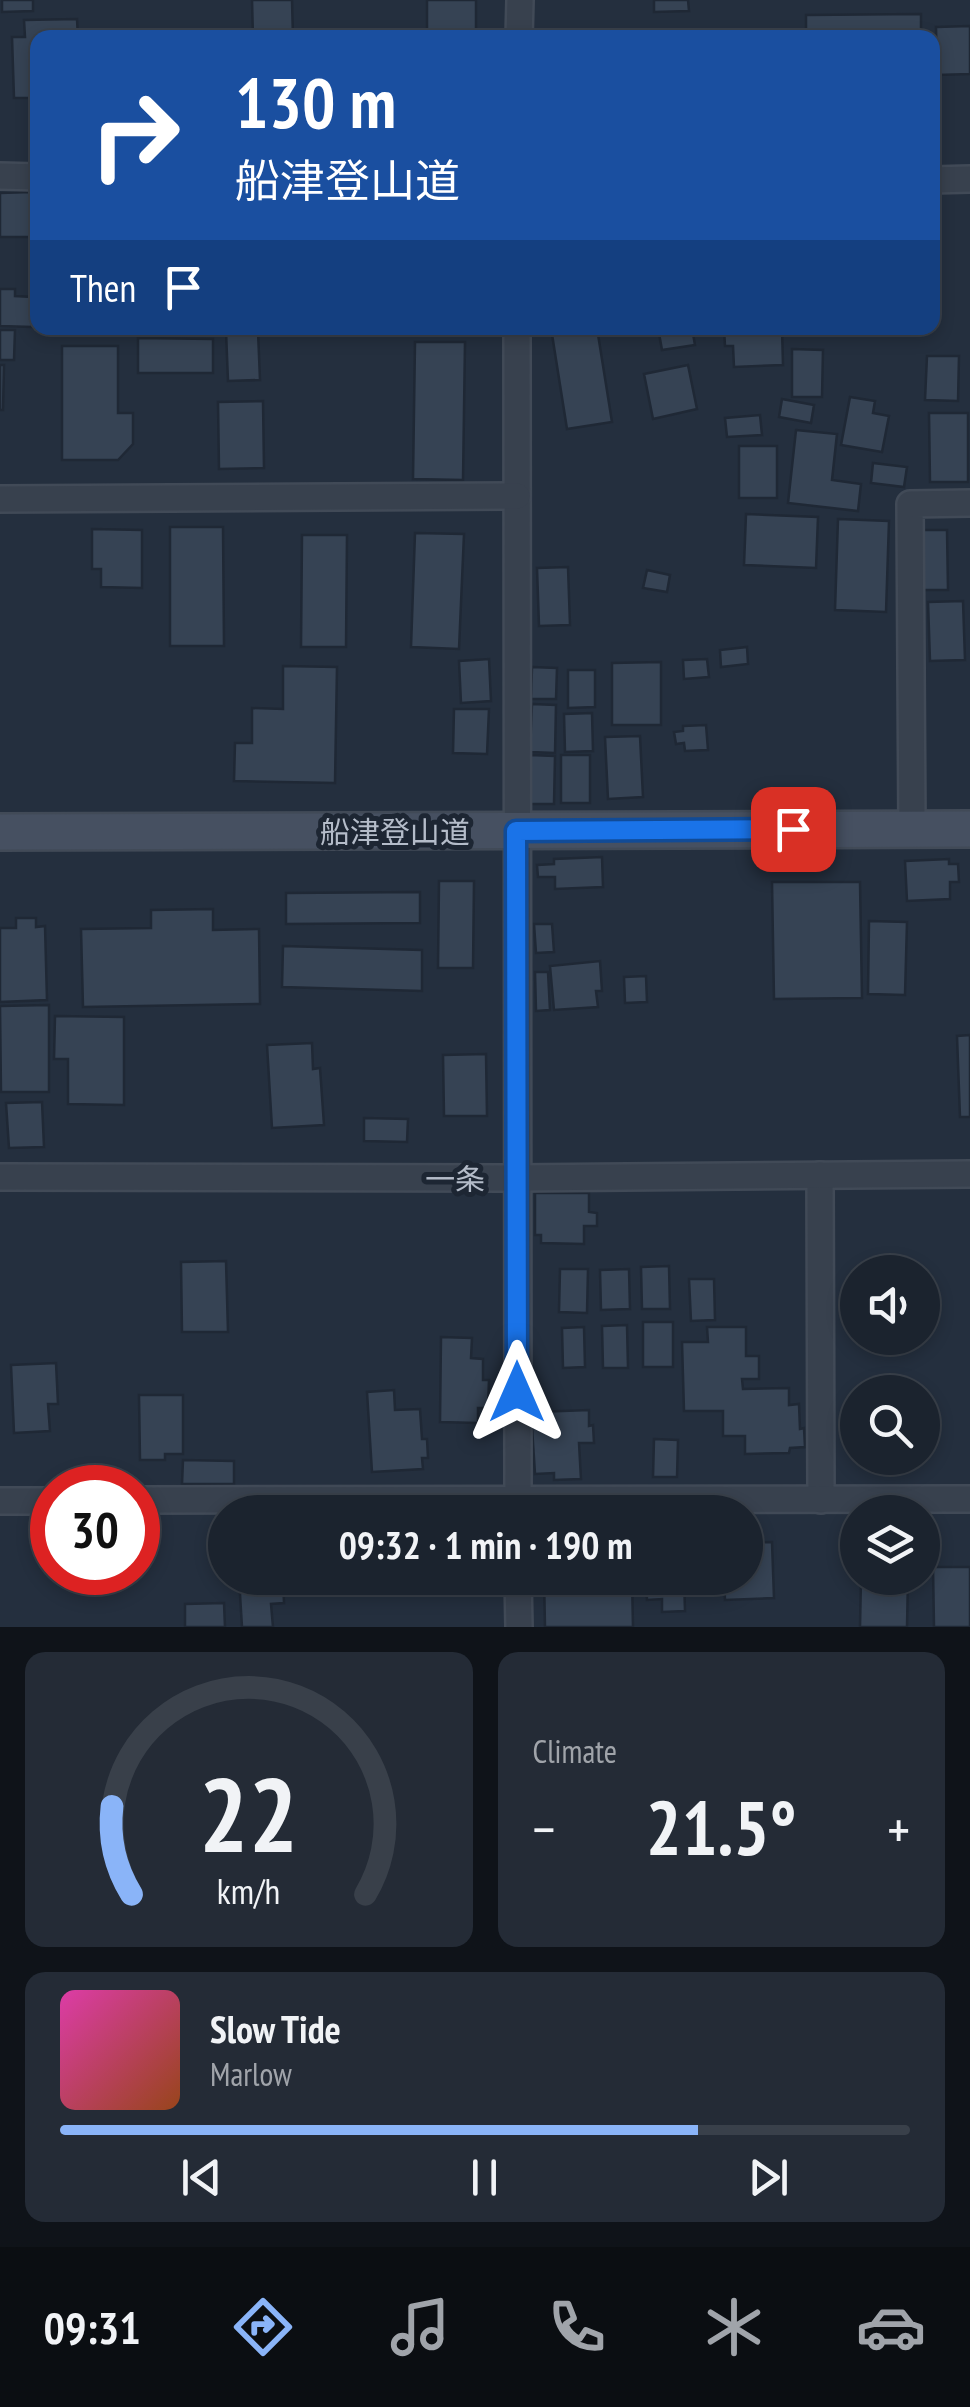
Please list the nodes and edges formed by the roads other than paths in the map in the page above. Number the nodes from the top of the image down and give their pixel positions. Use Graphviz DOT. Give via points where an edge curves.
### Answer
graph roads {
  1 [pos="520,0"];
  2 [pos="519,30"];
  3 [pos="0,176"];
  4 [pos="30,177"];
  5 [pos="970,179"];
  6 [pos="940,180"];
  7 [pos="517,335"];
  8 [pos="517,496"];
  9 [pos="0,499"];
  10 [pos="970,503"];
  11 [pos="970,828"];
  12 [pos="912,829"];
  13 [pos="516,831"];
  14 [pos="0,832"];
  15 [pos="970,1174"];
  16 [pos="820,1175"];
  17 [pos="0,1178"];
  18 [pos="517,1178"];
  19 [pos="518,1495"];
  20 [pos="970,1498"];
  21 [pos="160,1500"];
  22 [pos="821,1500"];
  23 [pos="0,1501"];
  24 [pos="30,1501"];
  25 [pos="208,1501"];
  26 [pos="763,1501"];
  27 [pos="518,1595"];
  28 [pos="519,1627"];
  1 -- 2 [label="street"];
  3 -- 4 [label="street"];
  5 -- 6 [label="street"];
  7 -- 8 [label="street"];
  8 -- 9 [label="street"];
  8 -- 13 [label="street"];
  10 -- 12 [label="street" via="910,504"];
  11 -- 12 [label="street, 船津登山道"];
  12 -- 13 [label="street, 船津登山道"];
  13 -- 14 [label="street, 船津登山道"];
  13 -- 18 [label="street"];
  15 -- 16 [label="street, 一条"];
  16 -- 18 [label="street, 一条"];
  16 -- 22 [label="street"];
  17 -- 18 [label="street, 一条"];
  18 -- 19 [label="street"];
  20 -- 22 [label="street"];
  21 -- 25 [label="street"];
  22 -- 26 [label="street"];
  23 -- 24 [label="street"];
  27 -- 28 [label="street"];
}
